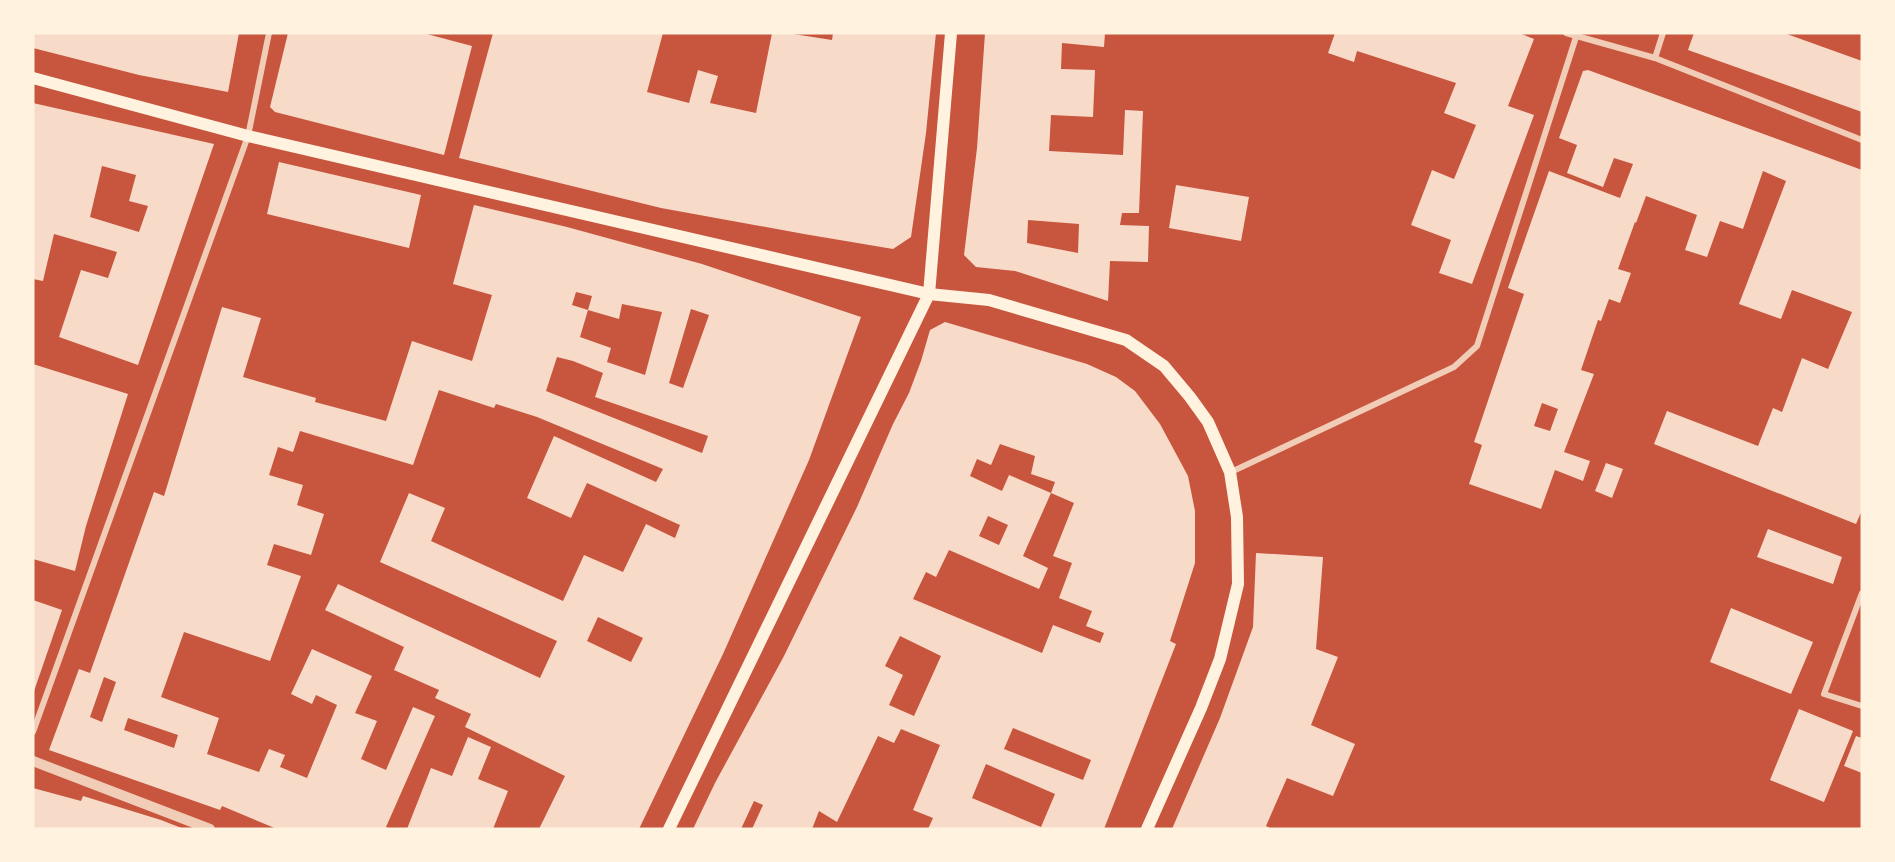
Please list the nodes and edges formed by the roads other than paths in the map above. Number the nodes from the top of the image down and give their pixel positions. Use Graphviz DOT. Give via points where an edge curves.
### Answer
graph roads {
  1 [pos="269,33"];
  2 [pos="951,33"];
  3 [pos="1566,33"];
  4 [pos="1663,33"];
  5 [pos="1576,37"];
  6 [pos="1655,58"];
  7 [pos="33,78"];
  8 [pos="248,136"];
  9 [pos="1862,140"];
  10 [pos="929,294"];
  11 [pos="1230,472"];
  12 [pos="1862,593"];
  13 [pos="1862,706"];
  14 [pos="33,732"];
  15 [pos="33,761"];
  16 [pos="210,829"];
  17 [pos="669,829"];
  18 [pos="1147,829"];
  1 -- 8 [label="street"];
  2 -- 10 [label="main road"];
  3 -- 5 [label="street"];
  4 -- 6 [label="street"];
  5 -- 6 [label="street"];
  5 -- 11 [label="street" via="1477,346 1454,367"];
  6 -- 9 [label="street"];
  7 -- 8 [label="main road"];
  8 -- 10 [label="main road"];
  8 -- 14 [label="street"];
  10 -- 11 [label="main road" via="989,300 1126,340 1164,366 1190,397 1208,422"];
  10 -- 17 [label="main road"];
  11 -- 18 [label="main road" via="1237,517 1238,584 1220,659"];
  12 -- 13 [label="street" via="1824,694"];
  15 -- 16 [label="street"];
}
